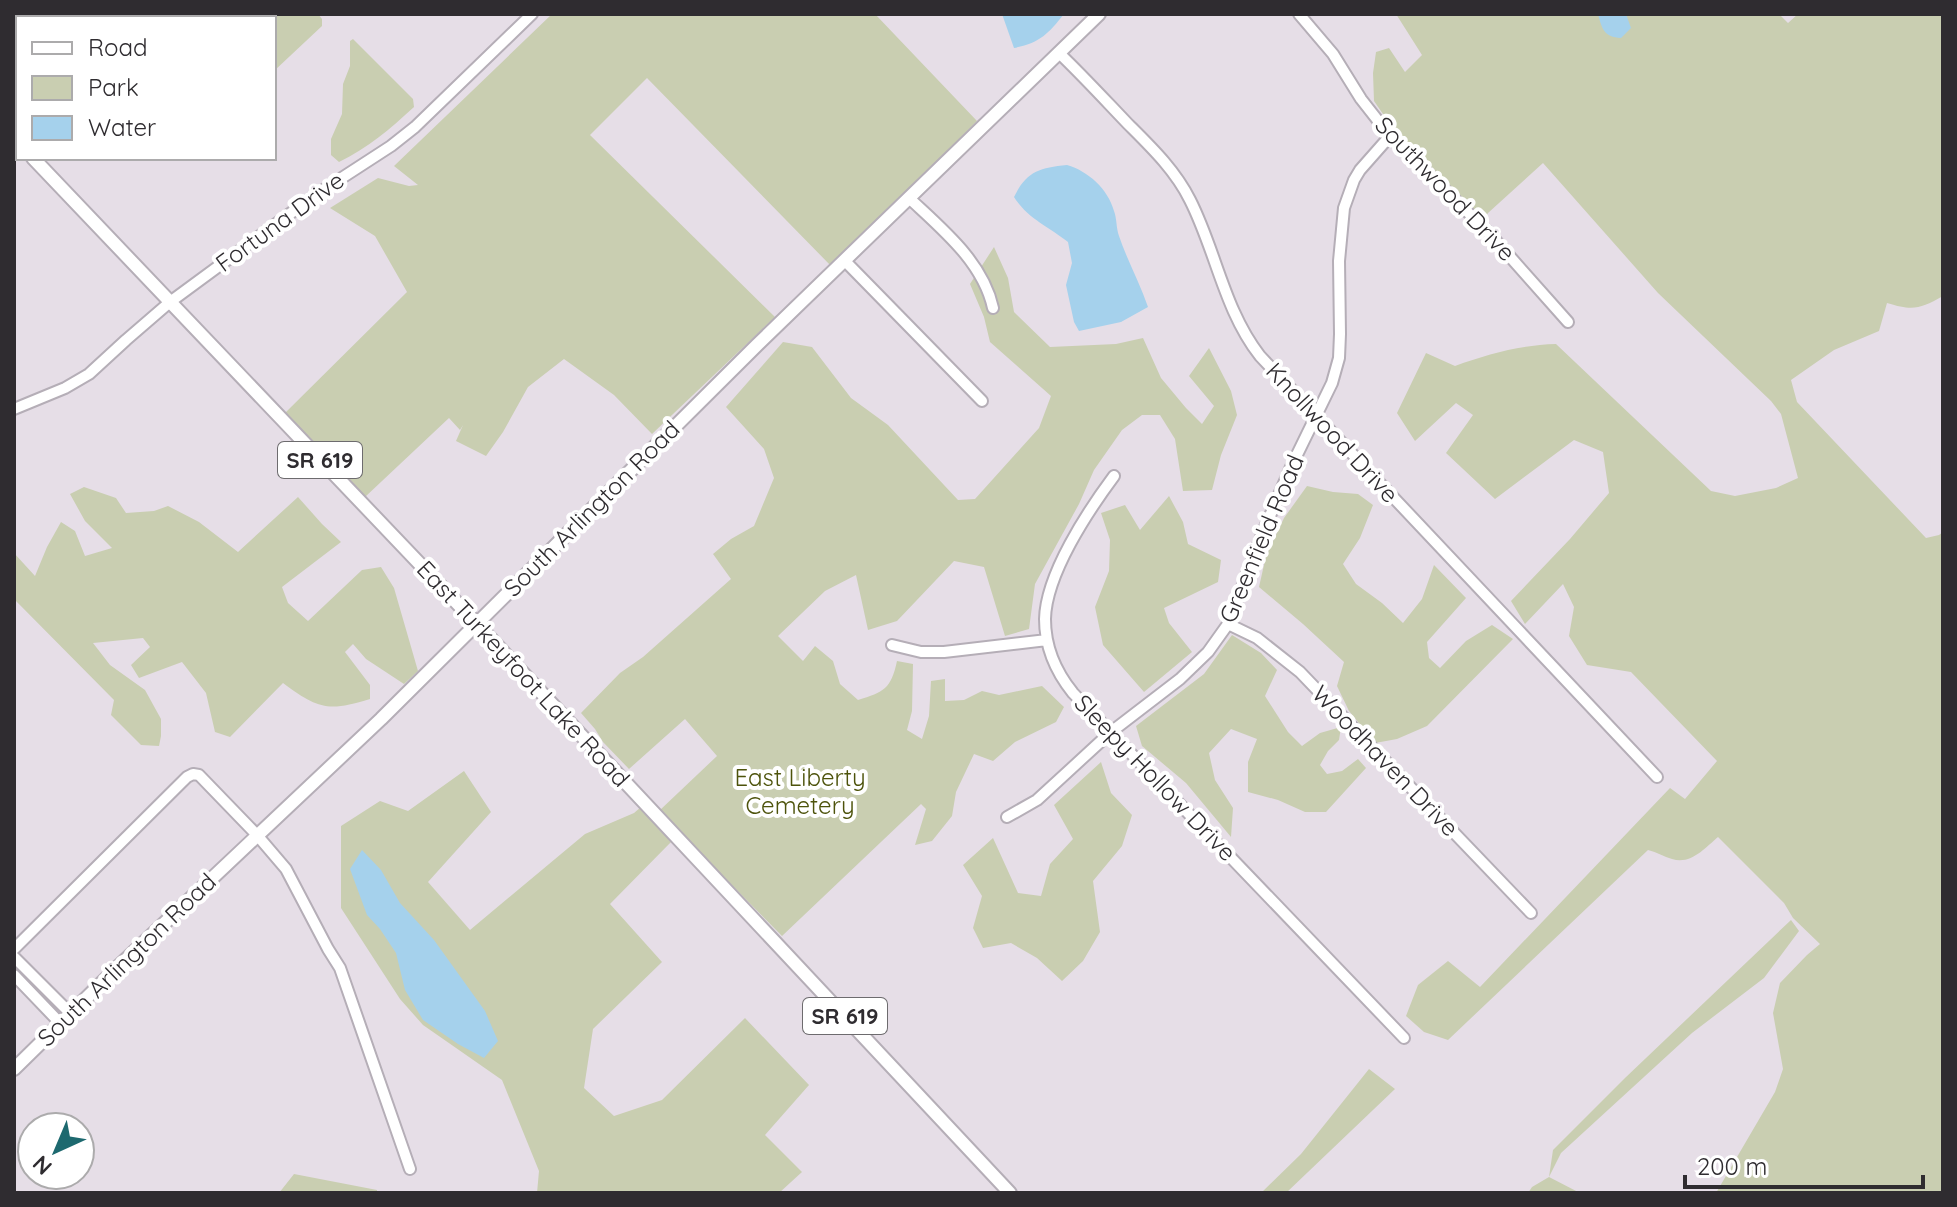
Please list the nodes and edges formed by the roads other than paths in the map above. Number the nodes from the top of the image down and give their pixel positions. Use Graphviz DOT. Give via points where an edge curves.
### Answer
graph roads {
  1 [pos="532,14"];
  2 [pos="1099,14"];
  3 [pos="1299,14"];
  4 [pos="1059,53"];
  5 [pos="1390,136"];
  6 [pos="35,160"];
  7 [pos="909,198"];
  8 [pos="845,261"];
  9 [pos="170,302"];
  10 [pos="993,308"];
  11 [pos="1568,322"];
  12 [pos="982,401"];
  13 [pos="14,409"];
  14 [pos="1315,416"];
  15 [pos="1114,476"];
  16 [pos="477,624"];
  17 [pos="1228,624"];
  18 [pos="1047,640"];
  19 [pos="892,645"];
  20 [pos="1111,732"];
  21 [pos="1657,777"];
  22 [pos="1007,817"];
  23 [pos="257,835"];
  24 [pos="1531,913"];
  25 [pos="14,949"];
  26 [pos="14,957"];
  27 [pos="14,975"];
  28 [pos="71,1014"];
  29 [pos="61,1024"];
  30 [pos="1404,1038"];
  31 [pos="14,1069"];
  32 [pos="410,1169"];
  33 [pos="1010,1193"];
  1 -- 9 [label="street, Fortuna Drive" via="415,127"];
  2 -- 4 [label="main road, South Arlington Road"];
  3 -- 5 [label="street, Southwood Drive"];
  4 -- 7 [label="main road, South Arlington Road"];
  4 -- 14 [label="street, Knollwood Drive" via="1173,173 1196,212 1241,329"];
  5 -- 11 [label="street, Southwood Drive" via="1543,287"];
  5 -- 14 [label="street, Greenfield Road" via="1360,170 1344,208 1339,358"];
  6 -- 9 [label="main road, East Turkeyfoot Lake Road / SR 619"];
  7 -- 8 [label="main road, South Arlington Road"];
  7 -- 10 [label="street" via="974,265"];
  8 -- 12 [label="street"];
  8 -- 16 [label="main road, South Arlington Road"];
  9 -- 13 [label="street, Fortuna Drive" via="89,374"];
  9 -- 16 [label="main road, East Turkeyfoot Lake Road / SR 619"];
  14 -- 17 [label="street, Greenfield Road"];
  14 -- 21 [label="street, Knollwood Drive"];
  15 -- 18 [label="street, Sleepy Hollow Drive" via="1062,562 1047,608"];
  16 -- 23 [label="main road, South Arlington Road"];
  16 -- 33 [label="main road, East Turkeyfoot Lake Road / SR 619"];
  17 -- 20 [label="street, Greenfield Road" via="1197,664"];
  17 -- 24 [label="street, Woodhaven Drive" via="1257,638 1300,672"];
  18 -- 19 [label="street" via="944,652"];
  18 -- 20 [label="street, Sleepy Hollow Drive" via="1069,689"];
  20 -- 22 [label="street, Greenfield Road" via="1037,800"];
  20 -- 30 [label="street, Sleepy Hollow Drive"];
  23 -- 25 [label="street" via="199,775 190,775"];
  23 -- 28 [label="main road, South Arlington Road"];
  23 -- 32 [label="street" via="286,869 340,968"];
  26 -- 28 [label="street"];
  27 -- 29 [label="street"];
  28 -- 29 [label="main road, South Arlington Road"];
  29 -- 31 [label="main road, South Arlington Road"];
}
